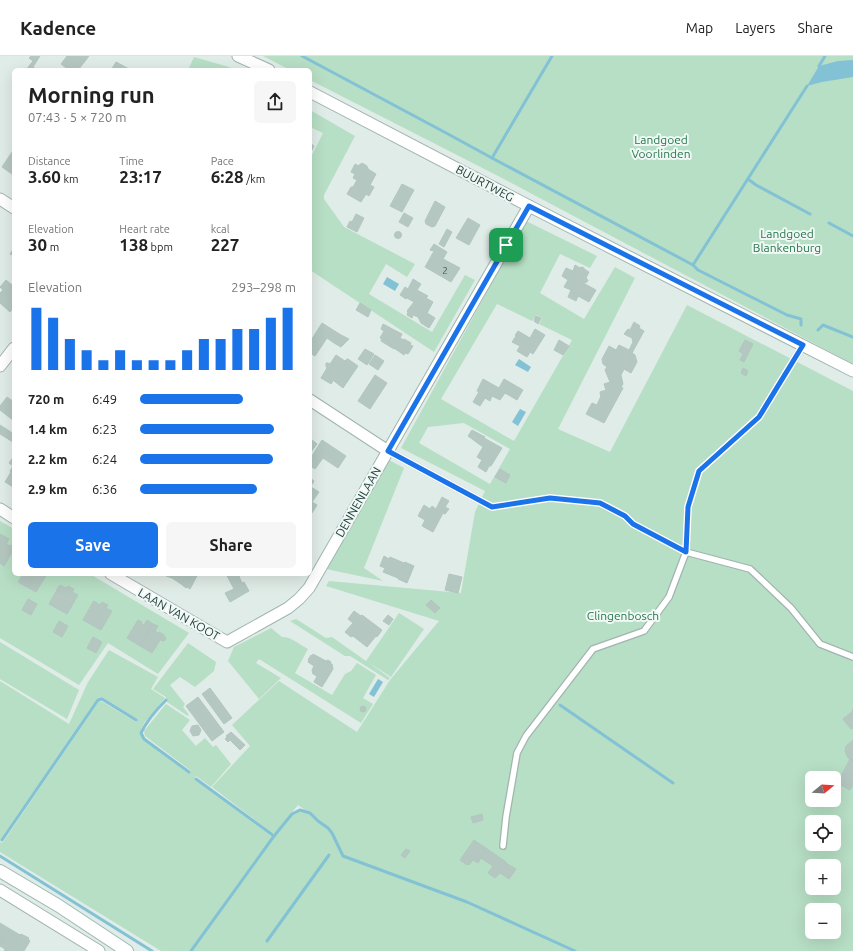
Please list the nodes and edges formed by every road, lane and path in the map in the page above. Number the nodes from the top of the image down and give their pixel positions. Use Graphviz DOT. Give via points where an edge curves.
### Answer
graph roads {
  1 [pos="238,56"];
  2 [pos="265,68"];
  3 [pos="312,93"];
  4 [pos="0,199"];
  5 [pos="529,206"];
  6 [pos="12,207"];
  7 [pos="803,345"];
  8 [pos="12,351"];
  9 [pos="0,366"];
  10 [pos="853,371"];
  11 [pos="312,401"];
  12 [pos="388,451"];
  13 [pos="0,509"];
  14 [pos="12,517"];
  15 [pos="686,552"];
  16 [pos="114,576"];
  17 [pos="227,642"];
  18 [pos="853,658"];
  19 [pos="503,846"];
  20 [pos="0,871"];
  21 [pos="0,890"];
  22 [pos="99,951"];
  23 [pos="126,951"];
  1 -- 2 [label="street"];
  3 -- 5 [label="street, BUURTWEG"];
  4 -- 6 [label="street"];
  5 -- 7 [label="street, BUURTWEG"];
  5 -- 12 [label="street, DENNENLAAN"];
  7 -- 10 [label="street, BUURTWEG"];
  7 -- 15 [label="lane" via="759,417 699,471 688,507"];
  8 -- 9 [label="street"];
  11 -- 12 [label="street"];
  12 -- 15 [label="lane" via="492,507 550,498 600,503"];
  12 -- 17 [label="street, DENNENLAAN" via="309,588 288,608"];
  13 -- 14 [label="street"];
  15 -- 18 [label="lane" via="750,569 791,608 820,644"];
  15 -- 19 [label="lane" via="669,598 644,631 593,649 526,736 517,753"];
  16 -- 17 [label="street, LAAN VAN KOOT"];
  20 -- 23 [label="street" via="59,906"];
  21 -- 22 [label="street"];
}
